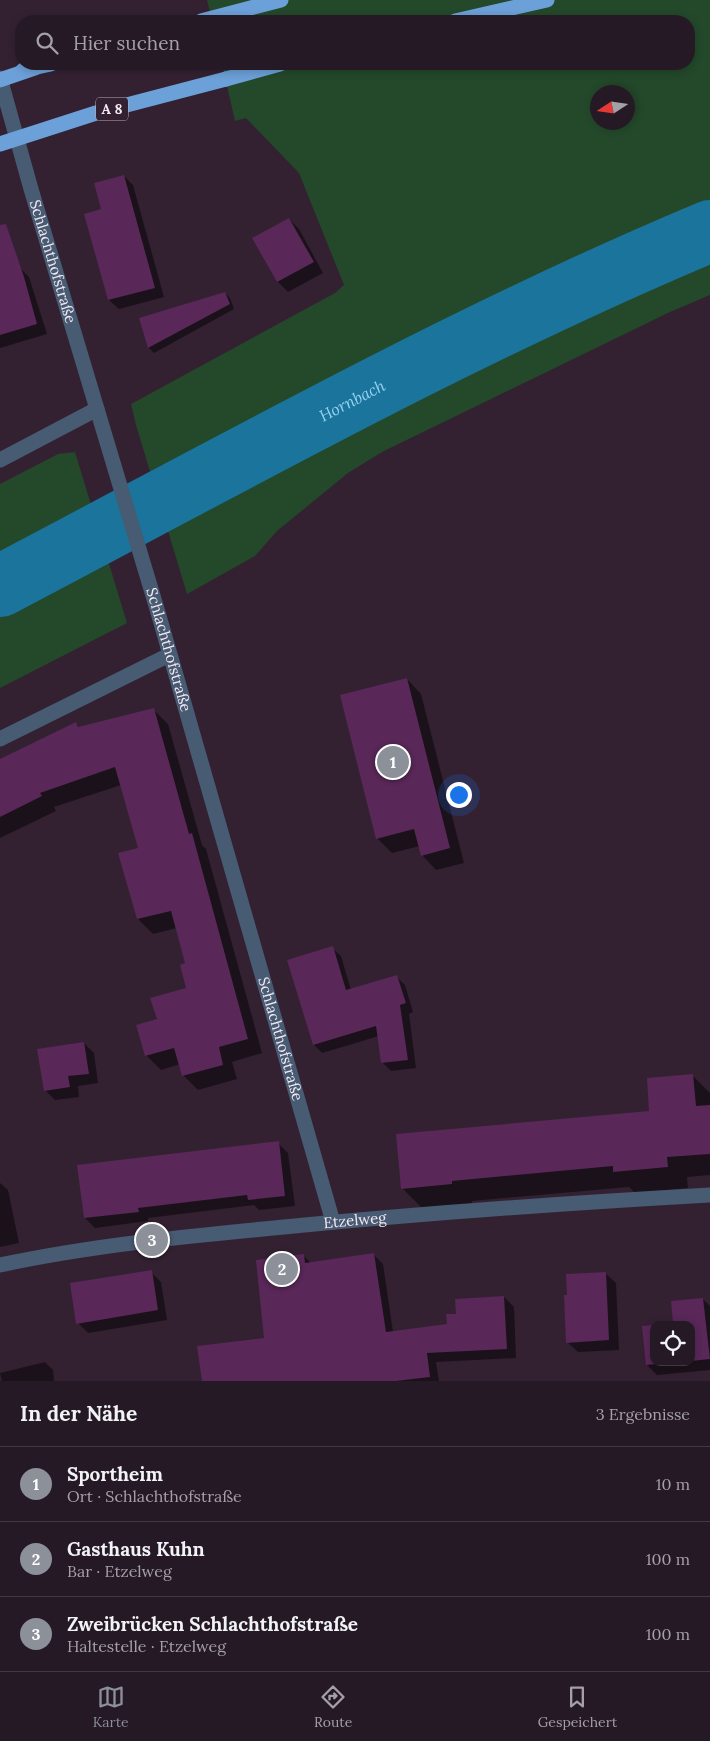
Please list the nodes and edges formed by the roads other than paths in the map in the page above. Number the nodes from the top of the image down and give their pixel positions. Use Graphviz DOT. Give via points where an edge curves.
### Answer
graph roads {
  1 [pos="281,0"];
  2 [pos="547,0"];
  3 [pos="225,15"];
  4 [pos="481,15"];
  5 [pos="27,70"];
  6 [pos="258,70"];
  7 [pos="0,77"];
  8 [pos="0,144"];
  9 [pos="97,408"];
  10 [pos="0,460"];
  11 [pos="170,655"];
  12 [pos="0,739"];
  13 [pos="710,1195"];
  14 [pos="333,1222"];
  15 [pos="0,1265"];
  1 -- 3 [label="highway"];
  2 -- 4 [label="highway"];
  5 -- 7 [label="highway, bridge"];
  6 -- 8 [label="highway, A 8, bridge" via="96,113"];
  7 -- 9 [label="street, Schlachthofstraße"];
  9 -- 10 [label="street"];
  9 -- 11 [label="street, Schlachthofstraße"];
  11 -- 12 [label="street"];
  11 -- 14 [label="street, Schlachthofstraße"];
  13 -- 14 [label="street, Etzelweg"];
  14 -- 15 [label="street, Etzelweg" via="152,1240"];
}
